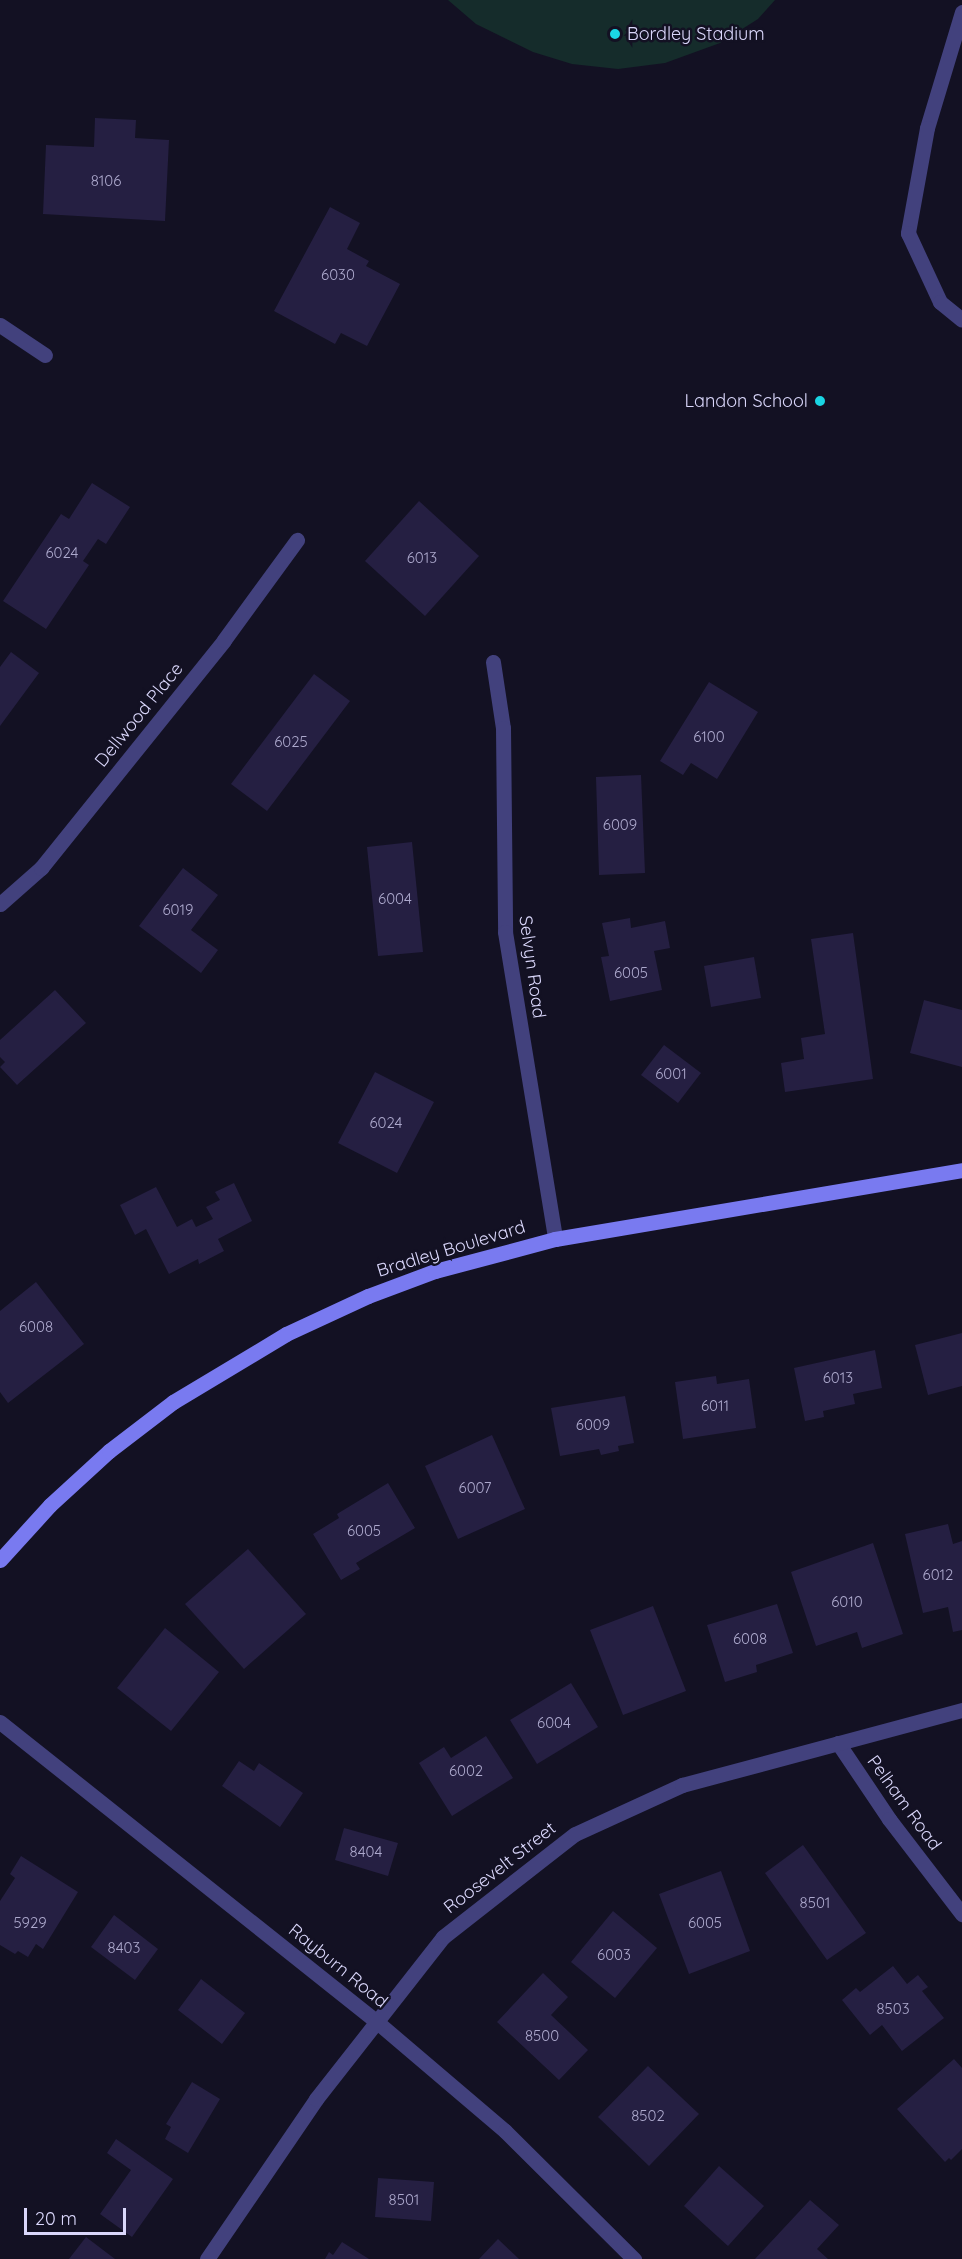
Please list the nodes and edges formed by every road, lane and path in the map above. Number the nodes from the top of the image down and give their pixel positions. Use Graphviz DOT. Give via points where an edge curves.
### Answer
graph roads {
  1 [pos="962,12"];
  2 [pos="962,320"];
  3 [pos="0,325"];
  4 [pos="45,355"];
  5 [pos="297,540"];
  6 [pos="493,662"];
  7 [pos="0,904"];
  8 [pos="962,1170"];
  9 [pos="555,1239"];
  10 [pos="0,1560"];
  11 [pos="962,1710"];
  12 [pos="0,1722"];
  13 [pos="838,1743"];
  14 [pos="962,1914"];
  15 [pos="377,2022"];
  16 [pos="207,2259"];
  17 [pos="634,2259"];
  1 -- 2 [label="street" via="927,128 908,233 940,302"];
  3 -- 4 [label="street"];
  5 -- 7 [label="street, Dellwood Place" via="224,640 41,868"];
  6 -- 9 [label="street, Selvyn Road" via="503,728 505,932"];
  8 -- 9 [label="main road, Bradley Boulevard"];
  9 -- 10 [label="main road, Bradley Boulevard" via="435,1270 368,1296 237,1361 173,1402 109,1451 50,1505"];
  11 -- 13 [label="street, Roosevelt Street"];
  12 -- 15 [label="street, Rayburn Road"];
  13 -- 14 [label="street, Pelham Road" via="889,1819"];
  13 -- 15 [label="street, Roosevelt Street" via="682,1785 575,1834 443,1937"];
  15 -- 16 [label="street, Roosevelt Street" via="316,2099"];
  15 -- 17 [label="street, Rayburn Road" via="505,2131"];
}
